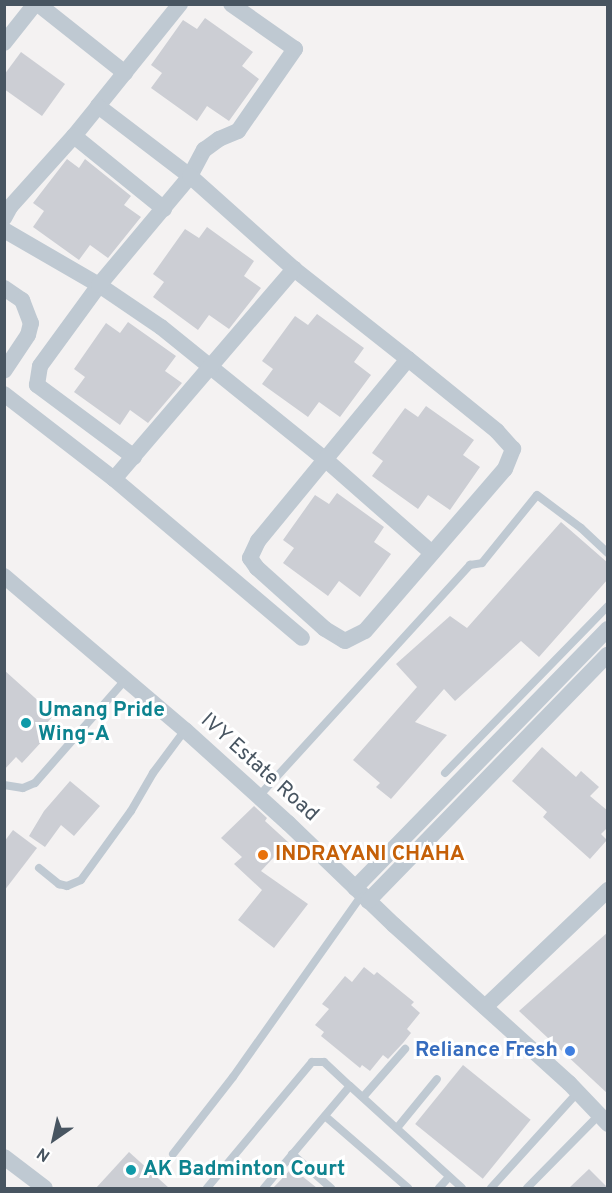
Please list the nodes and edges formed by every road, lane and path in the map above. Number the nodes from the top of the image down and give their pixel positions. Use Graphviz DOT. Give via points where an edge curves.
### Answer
graph roads {
  1 [pos="36,4"];
  2 [pos="180,4"];
  3 [pos="231,4"];
  4 [pos="4,43"];
  5 [pos="125,73"];
  6 [pos="98,106"];
  7 [pos="74,136"];
  8 [pos="190,176"];
  9 [pos="164,209"];
  10 [pos="4,218"];
  11 [pos="4,230"];
  12 [pos="294,268"];
  13 [pos="99,285"];
  14 [pos="4,288"];
  15 [pos="408,359"];
  16 [pos="211,366"];
  17 [pos="4,371"];
  18 [pos="4,394"];
  19 [pos="134,457"];
  20 [pos="326,460"];
  21 [pos="114,479"];
  22 [pos="432,553"];
  23 [pos="608,553"];
  24 [pos="4,576"];
  25 [pos="608,606"];
  26 [pos="608,629"];
  27 [pos="302,638"];
  28 [pos="608,654"];
  29 [pos="126,679"];
  30 [pos="185,730"];
  31 [pos="491,737"];
  32 [pos="510,755"];
  33 [pos="445,772"];
  34 [pos="4,784"];
  35 [pos="259,796"];
  36 [pos="39,868"];
  37 [pos="608,890"];
  38 [pos="362,894"];
  39 [pos="485,1007"];
  40 [pos="405,1048"];
  41 [pos="437,1078"];
  42 [pos="350,1086"];
  43 [pos="578,1093"];
  44 [pos="363,1097"];
  45 [pos="325,1116"];
  46 [pos="603,1120"];
  47 [pos="397,1128"];
  48 [pos="173,1154"];
  49 [pos="292,1154"];
  50 [pos="4,1157"];
  51 [pos="449,1177"];
  52 [pos="45,1188"];
  53 [pos="207,1188"];
  54 [pos="264,1188"];
  55 [pos="331,1188"];
  56 [pos="408,1188"];
  57 [pos="440,1188"];
  58 [pos="462,1188"];
  59 [pos="491,1188"];
  60 [pos="527,1188"];
  1 -- 4 [label="street"];
  1 -- 5 [label="street"];
  2 -- 5 [label="street"];
  3 -- 8 [label="street" via="295,49 238,131 204,150"];
  5 -- 6 [label="street"];
  6 -- 7 [label="street"];
  6 -- 8 [label="street"];
  7 -- 9 [label="street"];
  7 -- 10 [label="street"];
  8 -- 9 [label="street"];
  8 -- 12 [label="street"];
  9 -- 13 [label="street"];
  11 -- 13 [label="street"];
  12 -- 15 [label="street"];
  12 -- 16 [label="street"];
  13 -- 16 [label="street"];
  13 -- 19 [label="street" via="40,366 37,385"];
  14 -- 17 [label="street" via="22,300 31,323 28,336"];
  15 -- 20 [label="street"];
  15 -- 22 [label="street" via="497,431 513,449 505,469"];
  16 -- 19 [label="street"];
  16 -- 20 [label="street"];
  18 -- 21 [label="street"];
  19 -- 21 [label="street"];
  20 -- 22 [label="street"];
  20 -- 22 [label="street" via="258,541 250,558 325,629 345,641 365,631"];
  21 -- 27 [label="street"];
  23 -- 35 [label="lane" via="537,495 482,563 470,565"];
  24 -- 29 [label="street, IVY Estate Road"];
  25 -- 31 [label="lane" via="529,687"];
  26 -- 31 [label="street"];
  28 -- 32 [label="street"];
  29 -- 30 [label="street, IVY Estate Road"];
  29 -- 34 [label="lane" via="35,783 23,788"];
  30 -- 35 [label="street, IVY Estate Road"];
  30 -- 36 [label="lane" via="81,880 59,884"];
  31 -- 32 [label="lane"];
  31 -- 33 [label="lane"];
  31 -- 38 [label="street"];
  32 -- 38 [label="street"];
  35 -- 38 [label="street, IVY Estate Road"];
  37 -- 39 [label="street"];
  38 -- 39 [label="street, IVY Estate Road"];
  38 -- 48 [label="lane" via="233,1077"];
  39 -- 43 [label="street, IVY Estate Road"];
  40 -- 44 [label="lane"];
  41 -- 47 [label="lane"];
  42 -- 44 [label="lane"];
  42 -- 45 [label="lane"];
  42 -- 53 [label="lane" via="324,1062 312,1062"];
  43 -- 46 [label="street, IVY Estate Road"];
  43 -- 59 [label="lane"];
  44 -- 47 [label="lane"];
  45 -- 49 [label="lane"];
  45 -- 56 [label="lane"];
  46 -- 60 [label="lane"];
  47 -- 51 [label="lane"];
  49 -- 54 [label="lane"];
  49 -- 55 [label="lane"];
  50 -- 52 [label="street"];
  51 -- 57 [label="lane"];
  51 -- 58 [label="lane"];
}
